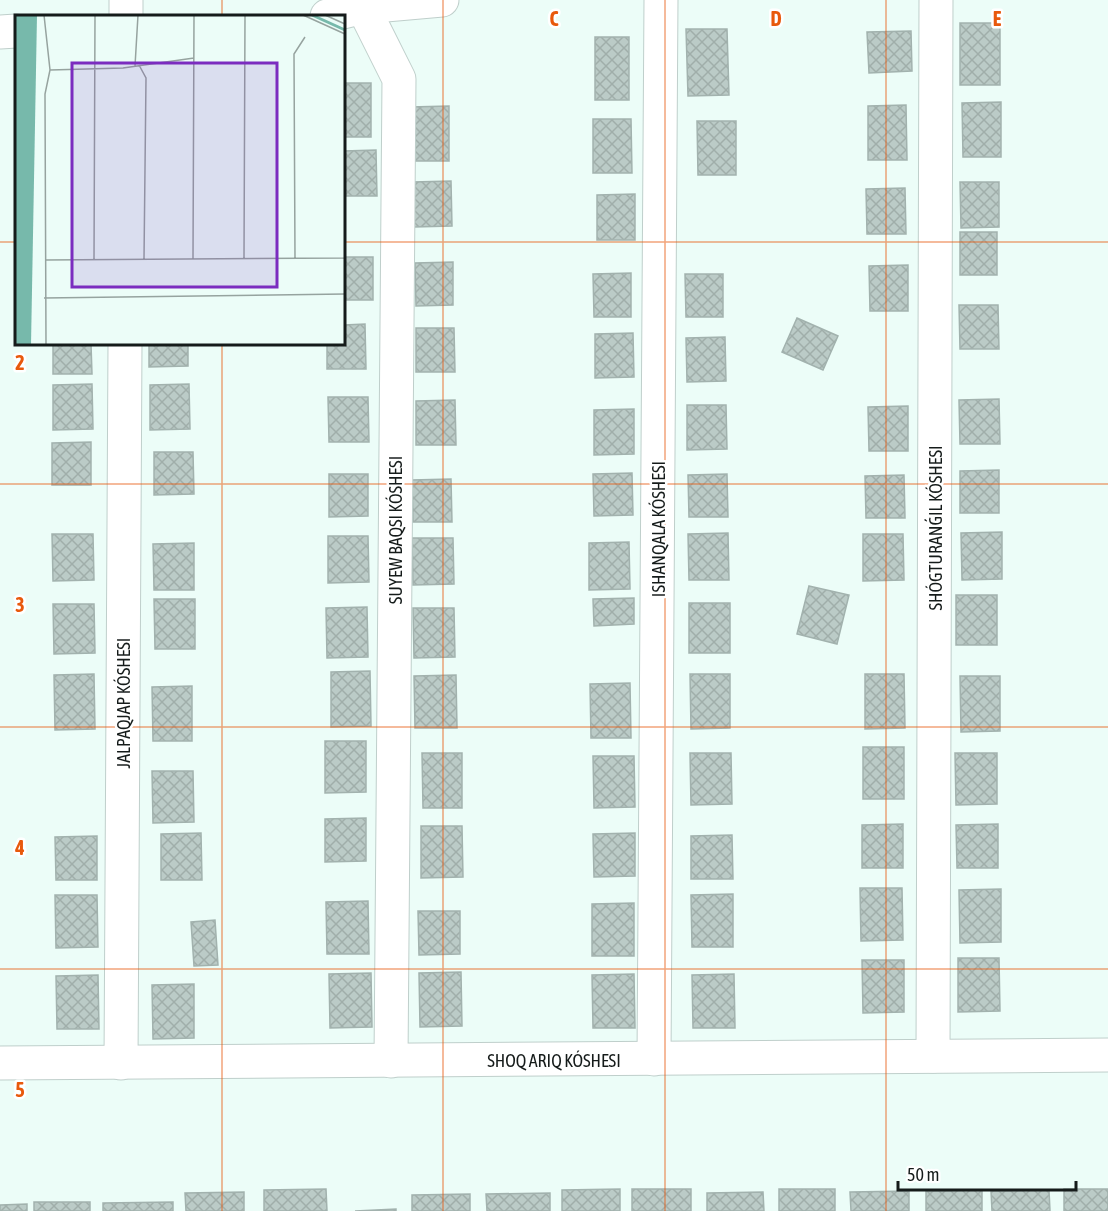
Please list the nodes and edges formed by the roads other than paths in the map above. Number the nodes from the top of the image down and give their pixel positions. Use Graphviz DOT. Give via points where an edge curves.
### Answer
graph roads {
  1 [pos="442,0"];
  2 [pos="661,0"];
  3 [pos="936,0"];
  4 [pos="342,9"];
  5 [pos="15,31"];
  6 [pos="0,32"];
  7 [pos="125,345"];
  8 [pos="1108,1055"];
  9 [pos="933,1056"];
  10 [pos="654,1059"];
  11 [pos="391,1061"];
  12 [pos="0,1063"];
  13 [pos="120,1063"];
  1 -- 4 [label="street"];
  2 -- 10 [label="street, ISHANQALA KÓSHESI"];
  3 -- 9 [label="street"];
  4 -- 11 [label="street" via="399,79"];
  5 -- 6 [label="street"];
  7 -- 13 [label="street, JALPAQJAP KÓSHESI"];
  8 -- 9 [label="street"];
  9 -- 10 [label="street"];
  10 -- 11 [label="street"];
  11 -- 13 [label="street"];
  12 -- 13 [label="street"];
}
